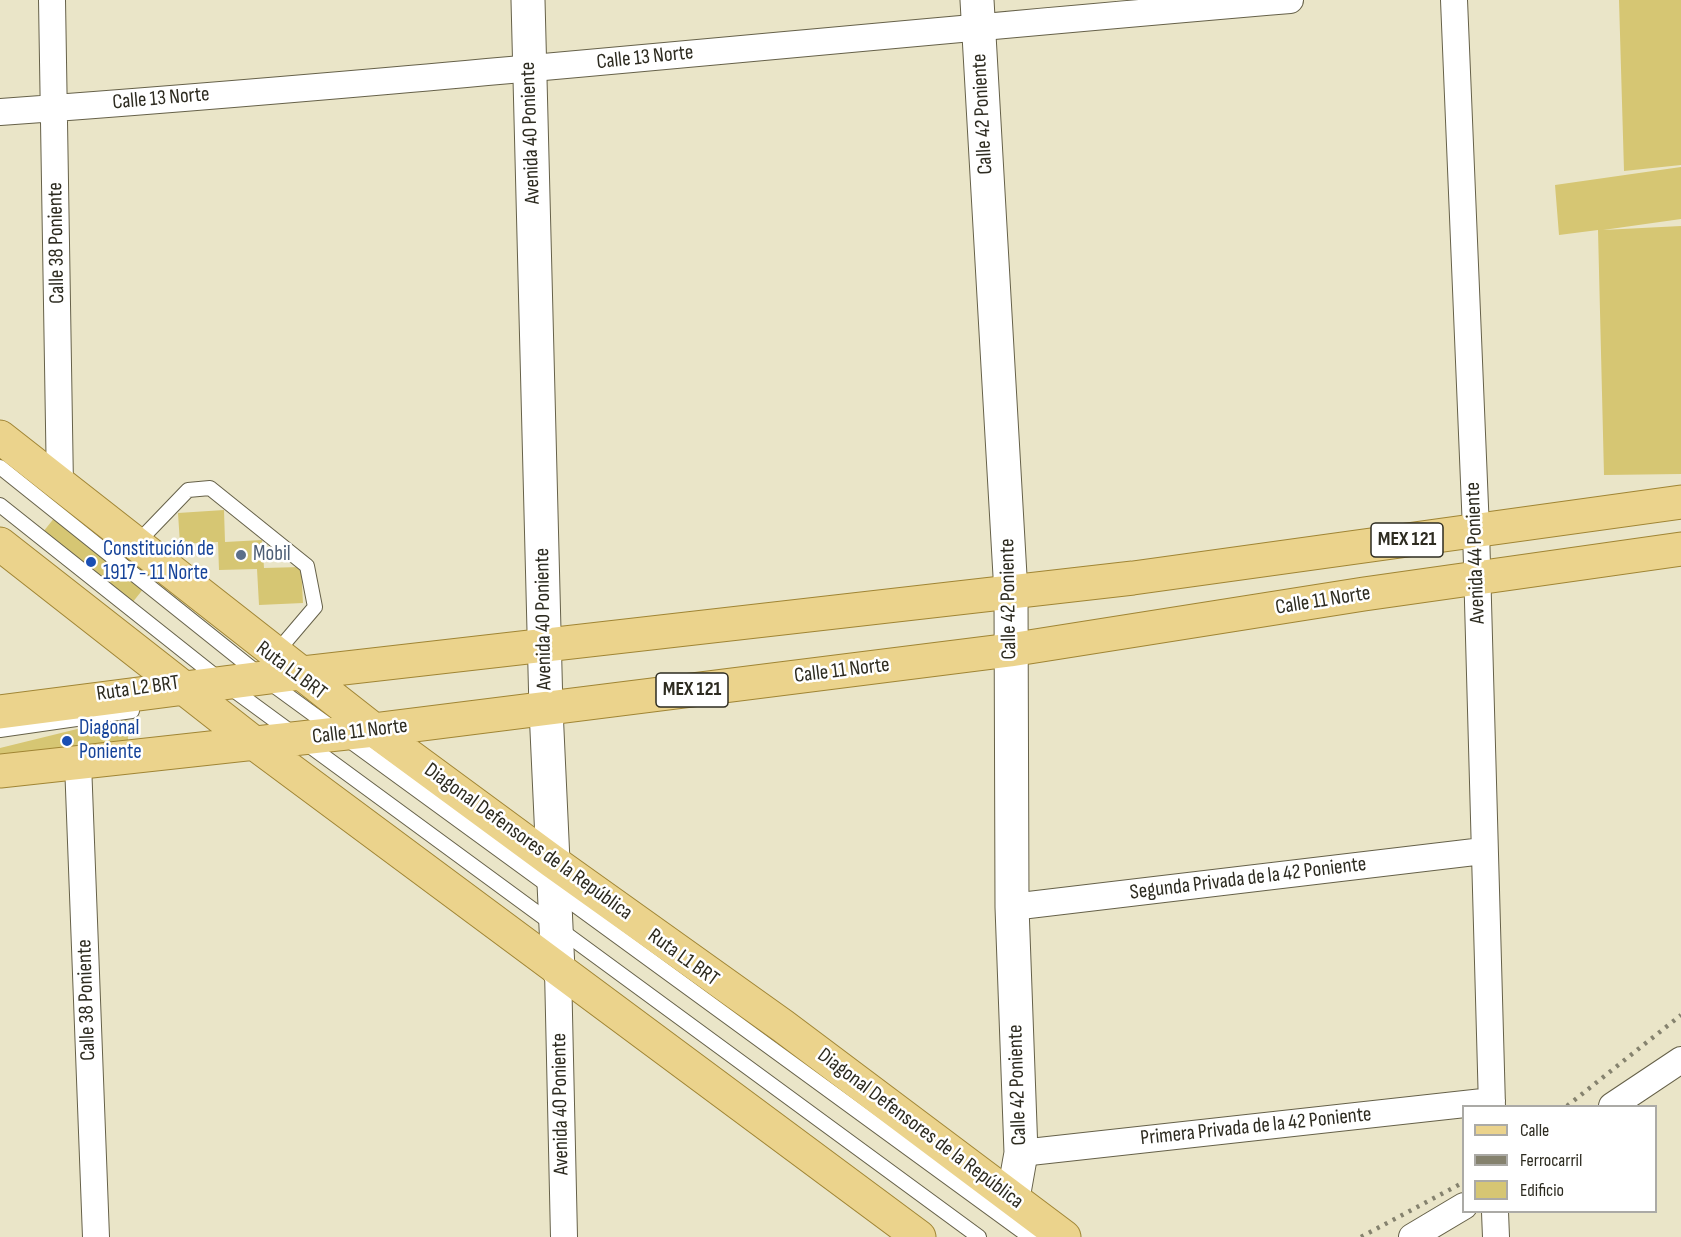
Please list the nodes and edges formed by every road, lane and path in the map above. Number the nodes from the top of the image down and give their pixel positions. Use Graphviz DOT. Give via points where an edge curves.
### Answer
graph roads {
  1 [pos="52,0"];
  2 [pos="528,0"];
  3 [pos="1290,0"];
  4 [pos="1454,0"];
  5 [pos="978,13"];
  6 [pos="529,70"];
  7 [pos="56,108"];
  8 [pos="0,112"];
  9 [pos="0,437"];
  10 [pos="0,468"];
  11 [pos="60,486"];
  12 [pos="1681,502"];
  13 [pos="0,505"];
  14 [pos="1476,530"];
  15 [pos="0,544"];
  16 [pos="135,545"];
  17 [pos="1681,549"];
  18 [pos="1477,579"];
  19 [pos="1011,593"];
  20 [pos="544,646"];
  21 [pos="1010,650"];
  22 [pos="239,686"];
  23 [pos="546,709"];
  24 [pos="142,710"];
  25 [pos="0,712"];
  26 [pos="0,730"];
  27 [pos="374,730"];
  28 [pos="341,734"];
  29 [pos="299,739"];
  30 [pos="254,743"];
  31 [pos="78,763"];
  32 [pos="0,771"];
  33 [pos="1484,851"];
  34 [pos="552,875"];
  35 [pos="1012,907"];
  36 [pos="554,926"];
  37 [pos="558,970"];
  38 [pos="1681,1060"];
  39 [pos="1492,1104"];
  40 [pos="1615,1105"];
  41 [pos="1462,1107"];
  42 [pos="1021,1153"];
  43 [pos="1013,1198"];
  44 [pos="1462,1207"];
  45 [pos="1495,1213"];
  46 [pos="96,1237"];
  47 [pos="564,1237"];
  48 [pos="919,1237"];
  49 [pos="979,1237"];
  50 [pos="1030,1237"];
  51 [pos="1064,1237"];
  52 [pos="1413,1237"];
  53 [pos="1496,1237"];
  1 -- 7 [label="street, Calle 38 Poniente"];
  2 -- 6 [label="main road, Avenida 40 Poniente"];
  3 -- 5 [label="street, Calle 13 Norte"];
  4 -- 14 [label="street, Avenida 44 Poniente"];
  5 -- 6 [label="street, Calle 13 Norte"];
  5 -- 19 [label="main road, Calle 42 Poniente"];
  6 -- 7 [label="street, Calle 13 Norte"];
  6 -- 20 [label="main road, Avenida 40 Poniente"];
  7 -- 8 [label="street, Calle 13 Norte"];
  7 -- 11 [label="street, Calle 38 Poniente"];
  9 -- 11 [label="main road, Diagonal Defensores de la República"];
  10 -- 22 [label="lane, Ruta L1 BRT"];
  11 -- 16 [label="main road, Diagonal Defensores de la República"];
  12 -- 14 [label="main road, MEX 121"];
  13 -- 22 [label="lane, Ruta L1 BRT"];
  14 -- 18 [label="street, Avenida 44 Poniente"];
  14 -- 19 [label="main road, MEX 121"];
  15 -- 22 [label="main road, Diagonal Defensores de la República"];
  16 -- 22 [label="main road, Diagonal Defensores de la República"];
  16 -- 22 [label="lane" via="188,490 210,488 307,566 315,607"];
  17 -- 18 [label="main road, Calle 11 Norte / MEX 121"];
  18 -- 21 [label="main road, Calle 11 Norte / MEX 121"];
  18 -- 33 [label="street, Avenida 44 Poniente"];
  19 -- 20 [label="main road, MEX 121"];
  19 -- 21 [label="main road, Calle 42 Poniente"];
  20 -- 22 [label="main road, MEX 121"];
  20 -- 23 [label="main road, Avenida 40 Poniente"];
  21 -- 23 [label="main road, Calle 11 Norte / MEX 121"];
  21 -- 35 [label="main road, Calle 42 Poniente"];
  22 -- 25 [label="main road"];
  22 -- 27 [label="main road, Diagonal Defensores de la República"];
  22 -- 28 [label="lane, Ruta L1 BRT"];
  22 -- 29 [label="lane, Ruta L1 BRT"];
  22 -- 30 [label="main road, Diagonal Defensores de la República"];
  23 -- 27 [label="main road, Calle 11 Norte / MEX 121"];
  23 -- 34 [label="main road, Avenida 40 Poniente"];
  24 -- 26 [label="lane, Ruta L2 BRT"];
  27 -- 28 [label="main road, Calle 11 Norte"];
  27 -- 34 [label="main road, Diagonal Defensores de la República"];
  28 -- 29 [label="main road, Calle 11 Norte"];
  28 -- 34 [label="lane, Ruta L1 BRT"];
  29 -- 30 [label="main road, Calle 11 Norte"];
  29 -- 36 [label="lane, Ruta L1 BRT"];
  30 -- 31 [label="main road, Calle 11 Norte"];
  30 -- 37 [label="main road, Diagonal Defensores de la República"];
  31 -- 32 [label="main road, Calle 11 Norte"];
  31 -- 46 [label="street, Calle 38 Poniente"];
  33 -- 35 [label="street, Segunda Privada de la 42 Poniente"];
  33 -- 39 [label="street, Avenida 44 Poniente"];
  34 -- 36 [label="main road, Avenida 40 Poniente"];
  34 -- 43 [label="main road, Diagonal Defensores de la República" via="783,1026"];
  34 -- 50 [label="lane, Ruta L1 BRT"];
  35 -- 42 [label="main road, Calle 42 Poniente"];
  36 -- 37 [label="main road, Avenida 40 Poniente"];
  36 -- 49 [label="lane, Ruta L1 BRT"];
  37 -- 47 [label="street, Avenida 40 Poniente"];
  37 -- 48 [label="main road, Diagonal Defensores de la República"];
  38 -- 40 [label="street"];
  41 -- 42 [label="street, Primera Privada de la 42 Poniente"];
  42 -- 43 [label="main road, Calle 42 Poniente"];
  43 -- 51 [label="main road, Diagonal Defensores de la República"];
  44 -- 52 [label="street"];
  45 -- 53 [label="street"];
}
